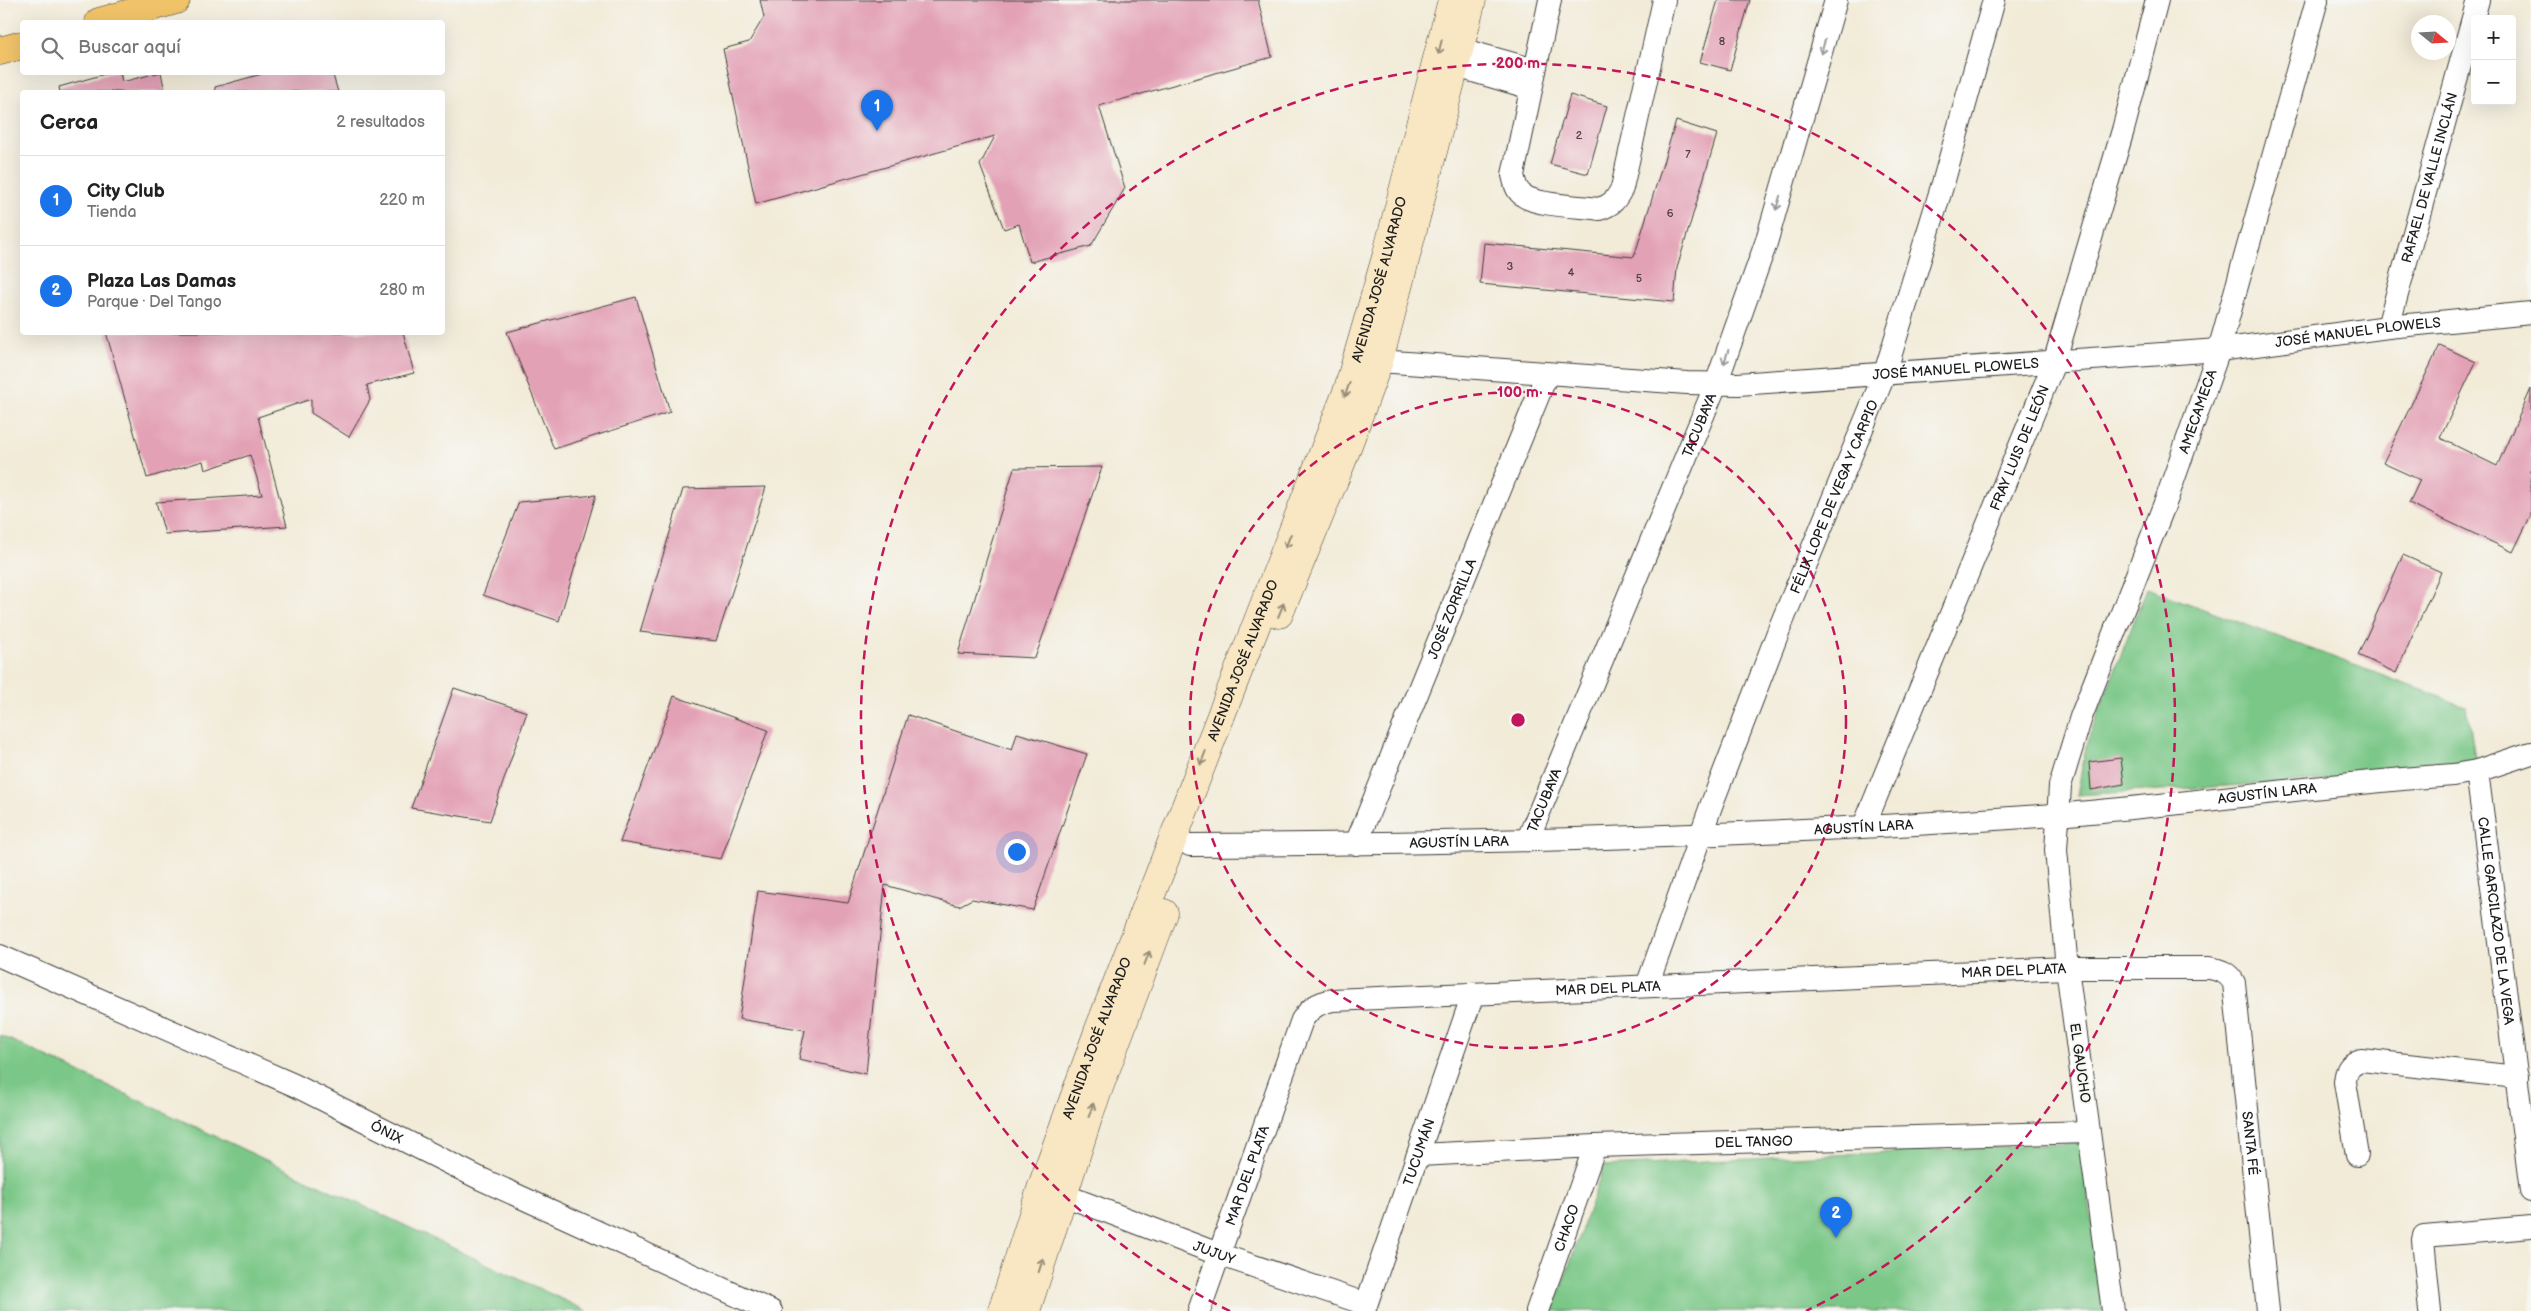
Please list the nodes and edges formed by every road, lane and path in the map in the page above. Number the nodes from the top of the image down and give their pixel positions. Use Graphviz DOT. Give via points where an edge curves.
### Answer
graph roads {
  1 [pos="176,0"];
  2 [pos="1452,0"];
  3 [pos="1472,0"];
  4 [pos="1550,0"];
  5 [pos="1664,0"];
  6 [pos="1836,0"];
  7 [pos="1994,0"];
  8 [pos="2157,0"];
  9 [pos="2317,0"];
  10 [pos="2478,0"];
  11 [pos="106,20"];
  12 [pos="20,46"];
  13 [pos="0,51"];
  14 [pos="1458,57"];
  15 [pos="1533,79"];
  16 [pos="2531,313"];
  17 [pos="2388,327"];
  18 [pos="2220,350"];
  19 [pos="1379,361"];
  20 [pos="2054,363"];
  21 [pos="1885,372"];
  22 [pos="1547,374"];
  23 [pos="1716,384"];
  24 [pos="2531,753"];
  25 [pos="2477,771"];
  26 [pos="2057,815"];
  27 [pos="1864,826"];
  28 [pos="1700,836"];
  29 [pos="1528,839"];
  30 [pos="1181,842"];
  31 [pos="1356,844"];
  32 [pos="0,956"];
  33 [pos="2067,968"];
  34 [pos="2230,975"];
  35 [pos="1646,986"];
  36 [pos="1473,994"];
  37 [pos="2517,1077"];
  38 [pos="2089,1132"];
  39 [pos="1595,1146"];
  40 [pos="1419,1155"];
  41 [pos="2357,1155"];
  42 [pos="1053,1191"];
  43 [pos="2531,1191"];
  44 [pos="2531,1227"];
  45 [pos="1218,1254"];
  46 [pos="1365,1308"];
  47 [pos="771,1311"];
  48 [pos="1002,1311"];
  49 [pos="1026,1311"];
  50 [pos="1200,1311"];
  51 [pos="1538,1311"];
  52 [pos="2113,1311"];
  53 [pos="2268,1311"];
  54 [pos="2430,1311"];
  1 -- 11 [label="main road"];
  2 -- 30 [label="street, AVENIDA JOSÉ ALVARADO, one-way" via="1386,258 1348,389"];
  3 -- 14 [label="street, AVENIDA JOSÉ ALVARADO"];
  4 -- 15 [label="street"];
  5 -- 15 [label="street" via="1622,188 1609,206 1599,209 1533,200 1522,195 1515,186 1514,175"];
  6 -- 23 [label="street, TACUBAYA, one-way" via="1766,243"];
  7 -- 21 [label="street, FÉLIX LOPE DE VEGA Y CARPIO" via="1944,180"];
  8 -- 20 [label="street, FRAY LUIS DE LEÓN" via="2123,130"];
  9 -- 18 [label="street, AMECAMECA"];
  10 -- 17 [label="street, RAFAEL DE VALLE INCLÁN"];
  12 -- 13 [label="main road"];
  14 -- 15 [label="street"];
  14 -- 19 [label="street, AVENIDA JOSÉ ALVARADO"];
  16 -- 17 [label="street, JOSÉ MANUEL PLOWELS"];
  17 -- 18 [label="street, JOSÉ MANUEL PLOWELS"];
  18 -- 20 [label="street, JOSÉ MANUEL PLOWELS"];
  18 -- 26 [label="street, AMECAMECA" via="2068,756"];
  19 -- 22 [label="street, JOSÉ MANUEL PLOWELS"];
  30 -- 19 [label="street, AVENIDA JOSÉ ALVARADO, one-way" via="1238,715 1342,461"];
  20 -- 21 [label="street, JOSÉ MANUEL PLOWELS"];
  20 -- 27 [label="street, FRAY LUIS DE LEÓN"];
  21 -- 23 [label="street, JOSÉ MANUEL PLOWELS"];
  21 -- 28 [label="street, FÉLIX LOPE DE VEGA Y CARPIO" via="1784,618"];
  22 -- 23 [label="street, JOSÉ MANUEL PLOWELS"];
  22 -- 31 [label="street, JOSÉ ZORRILLA"];
  23 -- 29 [label="street, TACUBAYA"];
  24 -- 25 [label="street, AGUSTÍN LARA"];
  25 -- 26 [label="street, AGUSTÍN LARA"];
  25 -- 37 [label="street, CALLE GARCILAZO DE LA VEGA"];
  26 -- 27 [label="street, AGUSTÍN LARA"];
  26 -- 33 [label="street, EL GAUCHO" via="2056,850"];
  27 -- 28 [label="street, AGUSTÍN LARA"];
  28 -- 29 [label="street, AGUSTÍN LARA"];
  28 -- 35 [label="street, FÉLIX LOPE DE VEGA Y CARPIO"];
  29 -- 31 [label="street, AGUSTÍN LARA"];
  30 -- 31 [label="street, AGUSTÍN LARA"];
  30 -- 42 [label="street, AVENIDA JOSÉ ALVARADO" via="1090,1112"];
  32 -- 47 [label="street, ÓNIX" via="294,1085 479,1178"];
  33 -- 34 [label="street, MAR DEL PLATA" via="2209,968"];
  33 -- 35 [label="street, MAR DEL PLATA"];
  33 -- 38 [label="street, EL GAUCHO"];
  34 -- 53 [label="street, SANTA FÉ" via="2235,992"];
  35 -- 36 [label="street, MAR DEL PLATA"];
  36 -- 40 [label="street, TUCUMÁN"];
  36 -- 45 [label="street, MAR DEL PLATA" via="1333,1000 1309,1009 1302,1020"];
  37 -- 41 [label="street" via="2361,1060 2353,1063 2346,1071 2345,1082"];
  37 -- 43 [label="street, CALLE GARCILAZO DE LA VEGA"];
  38 -- 39 [label="street, DEL TANGO"];
  38 -- 52 [label="street, EL GAUCHO"];
  39 -- 40 [label="street, DEL TANGO"];
  39 -- 51 [label="street, CHACO"];
  40 -- 46 [label="street, TUCUMÁN"];
  42 -- 45 [label="street, JUJUY"];
  42 -- 48 [label="street, AVENIDA JOSÉ ALVARADO"];
  49 -- 42 [label="street, AVENIDA JOSÉ ALVARADO, one-way"];
  44 -- 54 [label="street" via="2424,1236"];
  45 -- 46 [label="street, JUJUY"];
  45 -- 50 [label="street, MAR DEL PLATA"];
}
